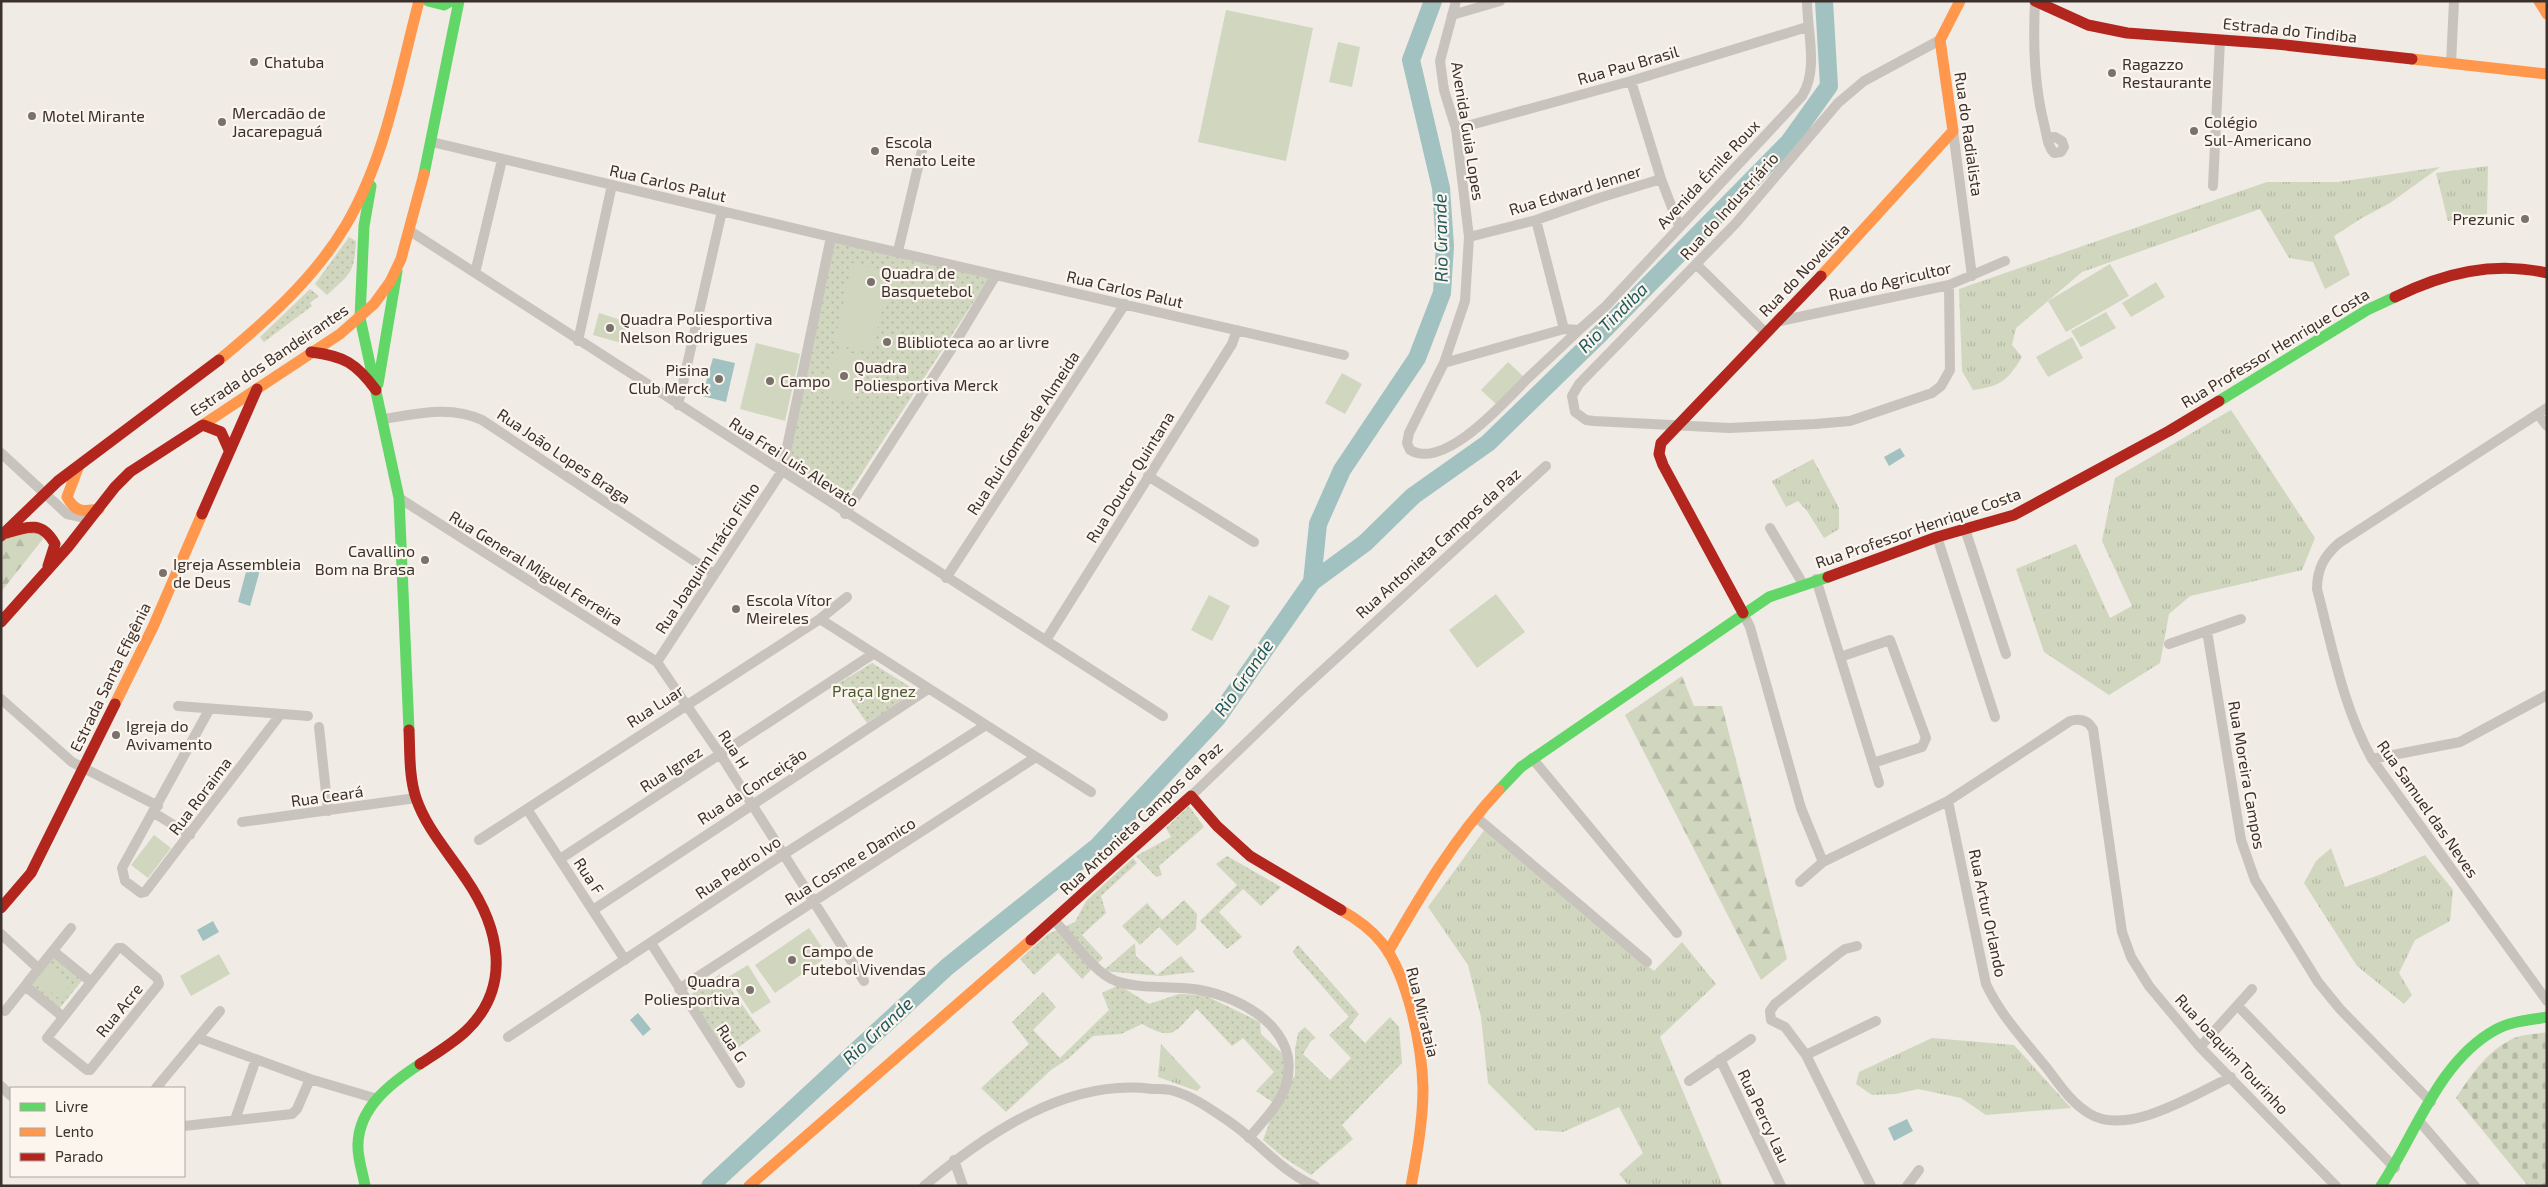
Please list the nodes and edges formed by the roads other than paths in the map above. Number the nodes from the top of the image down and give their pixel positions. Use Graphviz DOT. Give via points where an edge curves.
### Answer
graph roads {
  1 [pos="419,1"];
  2 [pos="428,1"];
  3 [pos="452,1"];
  4 [pos="459,1"];
  5 [pos="1456,1"];
  6 [pos="1500,1"];
  7 [pos="1806,1"];
  8 [pos="1960,1"];
  9 [pos="2035,1"];
  10 [pos="2454,1"];
  11 [pos="2539,1"];
  12 [pos="2547,14"];
  13 [pos="1452,15"];
  14 [pos="1807,27"];
  15 [pos="1940,40"];
  16 [pos="2220,40"];
  17 [pos="2451,64"];
  18 [pos="2547,74"];
  19 [pos="1631,81"];
  20 [pos="1456,130"];
  21 [pos="1953,131"];
  22 [pos="2047,138"];
  23 [pos="432,142"];
  24 [pos="923,146"];
  25 [pos="502,160"];
  26 [pos="374,164"];
  27 [pos="1662,179"];
  28 [pos="612,185"];
  29 [pos="2213,186"];
  30 [pos="722,211"];
  31 [pos="1536,220"];
  32 [pos="1679,226"];
  33 [pos="410,231"];
  34 [pos="831,237"];
  35 [pos="1469,237"];
  36 [pos="898,251"];
  37 [pos="2005,261"];
  38 [pos="1697,265"];
  39 [pos="398,266"];
  40 [pos="475,273"];
  41 [pos="2547,273"];
  42 [pos="996,275"];
  43 [pos="1972,276"];
  44 [pos="1950,284"];
  45 [pos="1125,304"];
  46 [pos="360,318"];
  47 [pos="1779,322"];
  48 [pos="1564,329"];
  49 [pos="1237,330"];
  50 [pos="1579,330"];
  51 [pos="1766,333"];
  52 [pos="578,341"];
  53 [pos="311,352"];
  54 [pos="1344,354"];
  55 [pos="1444,363"];
  56 [pos="257,389"];
  57 [pos="376,390"];
  58 [pos="678,405"];
  59 [pos="2542,411"];
  60 [pos="383,419"];
  61 [pos="203,425"];
  62 [pos="2547,426"];
  63 [pos="1676,427"];
  64 [pos="1407,443"];
  65 [pos="229,450"];
  66 [pos="1,453"];
  67 [pos="80,464"];
  68 [pos="1546,466"];
  69 [pos="782,471"];
  70 [pos="1148,476"];
  71 [pos="45,493"];
  72 [pos="398,498"];
  73 [pos="99,509"];
  74 [pos="845,514"];
  75 [pos="91,518"];
  76 [pos="1770,528"];
  77 [pos="1965,529"];
  78 [pos="2,535"];
  79 [pos="1937,537"];
  80 [pos="1254,542"];
  81 [pos="714,574"];
  82 [pos="44,575"];
  83 [pos="946,578"];
  84 [pos="1816,579"];
  85 [pos="1803,584"];
  86 [pos="848,598"];
  87 [pos="1744,613"];
  88 [pos="820,619"];
  89 [pos="2241,619"];
  90 [pos="1,622"];
  91 [pos="2207,631"];
  92 [pos="1046,640"];
  93 [pos="2169,644"];
  94 [pos="873,654"];
  95 [pos="2006,654"];
  96 [pos="1840,657"];
  97 [pos="657,662"];
  98 [pos="928,688"];
  99 [pos="2547,695"];
  100 [pos="1,699"];
  101 [pos="686,704"];
  102 [pos="178,706"];
  103 [pos="209,710"];
  104 [pos="280,715"];
  105 [pos="308,716"];
  106 [pos="1163,716"];
  107 [pos="1996,717"];
  108 [pos="986,725"];
  109 [pos="319,727"];
  110 [pos="720,754"];
  111 [pos="1036,757"];
  112 [pos="1532,758"];
  113 [pos="2372,759"];
  114 [pos="1873,763"];
  115 [pos="84,768"];
  116 [pos="1879,783"];
  117 [pos="1091,792"];
  118 [pos="1191,796"];
  119 [pos="416,798"];
  120 [pos="1948,801"];
  121 [pos="752,803"];
  122 [pos="156,809"];
  123 [pos="527,809"];
  124 [pos="328,811"];
  125 [pos="1476,817"];
  126 [pos="242,822"];
  127 [pos="190,835"];
  128 [pos="479,840"];
  129 [pos="784,854"];
  130 [pos="560,859"];
  131 [pos="1823,862"];
  132 [pos="1800,882"];
  133 [pos="813,901"];
  134 [pos="1,908"];
  135 [pos="593,910"];
  136 [pos="1054,920"];
  137 [pos="71,928"];
  138 [pos="1677,932"];
  139 [pos="1,934"];
  140 [pos="651,943"];
  141 [pos="1857,946"];
  142 [pos="53,951"];
  143 [pos="1388,952"];
  144 [pos="625,960"];
  145 [pos="1647,962"];
  146 [pos="39,969"];
  147 [pos="90,981"];
  148 [pos="864,981"];
  149 [pos="25,986"];
  150 [pos="679,989"];
  151 [pos="2252,989"];
  152 [pos="2547,1000"];
  153 [pos="2238,1006"];
  154 [pos="6,1011"];
  155 [pos="220,1011"];
  156 [pos="62,1016"];
  157 [pos="2547,1018"];
  158 [pos="1876,1021"];
  159 [pos="508,1037"];
  160 [pos="198,1038"];
  161 [pos="1750,1039"];
  162 [pos="2200,1047"];
  163 [pos="1806,1055"];
  164 [pos="256,1059"];
  165 [pos="1720,1059"];
  166 [pos="2231,1077"];
  167 [pos="310,1079"];
  168 [pos="1689,1081"];
  169 [pos="740,1083"];
  170 [pos="1,1086"];
  171 [pos="157,1087"];
  172 [pos="10,1095"];
  173 [pos="374,1098"];
  174 [pos="2431,1102"];
  175 [pos="235,1120"];
  176 [pos="2420,1122"];
  177 [pos="185,1126"];
  178 [pos="1249,1138"];
  179 [pos="954,1160"];
  180 [pos="2394,1168"];
  181 [pos="1919,1170"];
  182 [pos="751,1185"];
  183 [pos="365,1186"];
  184 [pos="924,1186"];
  185 [pos="963,1186"];
  186 [pos="1315,1186"];
  187 [pos="1411,1186"];
  188 [pos="1781,1186"];
  189 [pos="1871,1186"];
  190 [pos="1907,1186"];
  191 [pos="2336,1186"];
  192 [pos="2381,1186"];
  193 [pos="2475,1186"];
  1 -- 26 [label="street, Estrada dos Bandeirantes"];
  2 -- 3 [label="street" via="444,5"];
  4 -- 23 [label="street, Estrada dos Bandeirantes"];
  5 -- 13 [label="street, Avenida Guia Lopes"];
  6 -- 13 [label="street"];
  7 -- 14 [label="street, Avenida Émile Roux"];
  8 -- 15 [label="street"];
  9 -- 16 [label="street, Estrada do Tindiba" via="2088,25 2105,29"];
  9 -- 22 [label="street" via="2035,77"];
  10 -- 17 [label="street"];
  11 -- 12 [label="street"];
  13 -- 20 [label="street, Avenida Guia Lopes" via="1440,61 1444,90"];
  14 -- 19 [label="street, Rua Pau Brasil"];
  14 -- 32 [label="street, Avenida Émile Roux" via="1812,71 1802,96"];
  15 -- 21 [label="street, Rua do Radialista"];
  15 -- 38 [label="street, Rua do Industriário" via="1864,81 1838,103"];
  16 -- 17 [label="street, Estrada do Tindiba"];
  16 -- 29 [label="street"];
  17 -- 18 [label="street, Estrada do Tindiba"];
  19 -- 20 [label="street, Rua Pau Brasil"];
  19 -- 27 [label="street"];
  20 -- 35 [label="street, Avenida Guia Lopes"];
  21 -- 43 [label="street, Rua do Radialista"];
  21 -- 47 [label="street, Rua do Novelista"];
  23 -- 25 [label="street, Rua Carlos Palut"];
  23 -- 33 [label="street, Estrada dos Bandeirantes"];
  24 -- 36 [label="street"];
  25 -- 28 [label="street, Rua Carlos Palut"];
  25 -- 40 [label="street"];
  26 -- 46 [label="street" via="364,226"];
  26 -- 67 [label="street, Estrada dos Bandeirantes" via="346,225 333,245 279,306 238,344"];
  27 -- 31 [label="street, Rua Edward Jenner"];
  27 -- 32 [label="street"];
  28 -- 30 [label="street, Rua Carlos Palut"];
  28 -- 52 [label="street"];
  30 -- 34 [label="street, Rua Carlos Palut"];
  30 -- 58 [label="street"];
  31 -- 35 [label="street, Rua Edward Jenner"];
  31 -- 48 [label="street"];
  32 -- 50 [label="street, Avenida Émile Roux" via="1606,306"];
  33 -- 39 [label="street, Estrada dos Bandeirantes"];
  33 -- 40 [label="street, Rua Frei Luis Alevato"];
  34 -- 36 [label="street, Rua Carlos Palut"];
  34 -- 69 [label="street"];
  35 -- 55 [label="street, Avenida Guia Lopes" via="1465,301"];
  36 -- 42 [label="street, Rua Carlos Palut"];
  37 -- 43 [label="street, Rua do Agricultor"];
  38 -- 51 [label="street"];
  38 -- 63 [label="street, Rua do Industriário" via="1579,384 1572,396 1575,412 1594,421"];
  39 -- 46 [label="street, Estrada dos Bandeirantes" via="380,297"];
  39 -- 57 [label="street"];
  40 -- 52 [label="street, Rua Frei Luis Alevato"];
  41 -- 77 [label="street, Rua Professor Henrique Costa" via="2524,268 2478,269 2450,274 2400,293 2169,431 2059,492 2014,515"];
  42 -- 45 [label="street, Rua Carlos Palut"];
  42 -- 74 [label="street"];
  43 -- 44 [label="street, Rua do Agricultor"];
  44 -- 47 [label="street, Rua do Agricultor"];
  44 -- 63 [label="street" via="1950,370 1941,386 1932,393 1850,421 1729,428"];
  45 -- 49 [label="street, Rua Carlos Palut"];
  45 -- 83 [label="street, Rua Rui Gomes de Almeida"];
  46 -- 53 [label="street, Estrada dos Bandeirantes"];
  46 -- 57 [label="street"];
  47 -- 51 [label="street, Rua do Novelista"];
  48 -- 50 [label="street"];
  48 -- 55 [label="street"];
  49 -- 54 [label="street, Rua Carlos Palut"];
  49 -- 70 [label="street, Rua Doutor Quintana" via="1232,344"];
  50 -- 64 [label="street, Avenida Émile Roux" via="1478,428 1440,451 1416,453"];
  51 -- 63 [label="street, Rua do Novelista"];
  52 -- 58 [label="street, Rua Frei Luis Alevato"];
  53 -- 56 [label="street, Estrada dos Bandeirantes"];
  53 -- 57 [label="street" via="351,360"];
  55 -- 64 [label="street, Avenida Guia Lopes" via="1409,432"];
  56 -- 61 [label="street, Estrada dos Bandeirantes"];
  56 -- 65 [label="street, Estrada Santa Efigênia"];
  57 -- 60 [label="street"];
  58 -- 69 [label="street, Rua Frei Luis Alevato"];
  59 -- 62 [label="street"];
  59 -- 113 [label="street, Rua Samuel das Neves" via="2339,543 2321,563 2316,589 2352,719"];
  60 -- 72 [label="street"];
  60 -- 81 [label="street, Rua João Lopes Braga" via="456,410 482,420"];
  61 -- 65 [label="street" via="223,433"];
  61 -- 73 [label="street, Estrada dos Bandeirantes" via="130,472"];
  63 -- 87 [label="street, Rua do Novelista" via="1661,443 1659,454"];
  65 -- 115 [label="street, Estrada Santa Efigênia" via="153,627"];
  66 -- 71 [label="street"];
  67 -- 71 [label="street, Estrada dos Bandeirantes"];
  67 -- 73 [label="street" via="67,497 72,508 81,512"];
  68 -- 118 [label="street, Rua Antonieta Campos da Paz" via="1298,693"];
  69 -- 74 [label="street, Rua Frei Luis Alevato"];
  69 -- 81 [label="street, Rua Joaquim Inácio Filho"];
  70 -- 80 [label="street"];
  70 -- 92 [label="street, Rua Doutor Quintana"];
  71 -- 75 [label="street" via="67,514"];
  71 -- 78 [label="street, Estrada dos Bandeirantes"];
  72 -- 97 [label="street, Rua General Miguel Ferreira"];
  72 -- 119 [label="street" via="411,776"];
  73 -- 75 [label="street, Estrada dos Bandeirantes"];
  74 -- 83 [label="street, Rua Frei Luis Alevato"];
  75 -- 82 [label="street, Estrada dos Bandeirantes"];
  76 -- 85 [label="street"];
  77 -- 79 [label="street, Rua Professor Henrique Costa"];
  77 -- 95 [label="street"];
  78 -- 82 [label="street" via="32,525 50,534 55,544"];
  79 -- 84 [label="street, Rua Professor Henrique Costa"];
  79 -- 107 [label="street"];
  81 -- 97 [label="street, Rua Joaquim Inácio Filho"];
  82 -- 90 [label="street, Estrada dos Bandeirantes"];
  83 -- 92 [label="street, Rua Frei Luis Alevato"];
  84 -- 85 [label="street, Rua Professor Henrique Costa"];
  84 -- 96 [label="street"];
  85 -- 87 [label="street, Rua Professor Henrique Costa" via="1769,597"];
  86 -- 88 [label="street, Rua Luar"];
  87 -- 112 [label="street, Rua Professor Henrique Costa"];
  87 -- 131 [label="street" via="1801,808"];
  88 -- 94 [label="street"];
  88 -- 101 [label="street, Rua Luar"];
  89 -- 91 [label="street"];
  91 -- 93 [label="street"];
  91 -- 174 [label="street, Rua Moreira Campos" via="2241,840 2255,880 2318,982"];
  92 -- 106 [label="street, Rua Frei Luis Alevato"];
  94 -- 98 [label="street"];
  94 -- 110 [label="street, Rua Ignez"];
  96 -- 114 [label="street"];
  96 -- 114 [label="street" via="1890,640 1926,738 1922,747"];
  97 -- 101 [label="street, Rua H"];
  98 -- 108 [label="street"];
  98 -- 121 [label="street, Rua da Conceição"];
  99 -- 113 [label="street" via="2460,742"];
  100 -- 115 [label="street" via="72,762"];
  101 -- 110 [label="street, Rua H"];
  101 -- 123 [label="street, Rua Luar"];
  102 -- 103 [label="street"];
  103 -- 104 [label="street"];
  103 -- 122 [label="street"];
  104 -- 105 [label="street"];
  104 -- 127 [label="street, Rua Roraima"];
  108 -- 111 [label="street"];
  108 -- 129 [label="street, Rua Pedro Ivo"];
  109 -- 124 [label="street"];
  110 -- 121 [label="street, Rua H"];
  110 -- 130 [label="street, Rua Ignez"];
  111 -- 117 [label="street"];
  111 -- 133 [label="street, Rua Cosme e Damico"];
  112 -- 125 [label="street, Rua Professor Henrique Costa"];
  112 -- 138 [label="street"];
  113 -- 152 [label="street, Rua Samuel das Neves"];
  114 -- 116 [label="street"];
  115 -- 122 [label="street"];
  115 -- 134 [label="street, Estrada Santa Efigênia" via="31,873"];
  118 -- 136 [label="street, Rua Antonieta Campos da Paz"];
  118 -- 143 [label="street, Rua Mirataia" via="1250,856 1362,922 1376,934"];
  119 -- 124 [label="street, Rua Ceará"];
  119 -- 173 [label="street" via="489,920 498,955 496,980 489,1002 470,1030"];
  120 -- 131 [label="street"];
  120 -- 162 [label="street, Rua Joaquim Tourinho" via="2070,721 2077,719 2090,724 2130,957 2149,986"];
  120 -- 166 [label="street, Rua Artur Orlando" via="1986,984 1999,1010 2073,1101 2106,1121 2129,1120 2157,1112"];
  121 -- 129 [label="street, Rua H"];
  121 -- 135 [label="street, Rua da Conceição"];
  122 -- 127 [label="street"];
  122 -- 127 [label="street, Rua Roraima" via="122,868 125,881 141,893 145,892"];
  123 -- 128 [label="street, Rua Luar"];
  123 -- 130 [label="street, Rua F"];
  124 -- 126 [label="street, Rua Ceará"];
  125 -- 143 [label="street, Rua Professor Henrique Costa"];
  125 -- 145 [label="street"];
  129 -- 133 [label="street, Rua H"];
  129 -- 140 [label="street, Rua Pedro Ivo"];
  130 -- 135 [label="street, Rua F"];
  131 -- 132 [label="street"];
  133 -- 148 [label="street, Rua H"];
  133 -- 150 [label="street, Rua Cosme e Damico"];
  135 -- 144 [label="street, Rua F"];
  136 -- 178 [label="street" via="1101,972 1115,981 1226,996 1256,1013 1273,1028 1287,1052 1286,1086"];
  136 -- 182 [label="street, Rua Antonieta Campos da Paz"];
  137 -- 142 [label="street"];
  139 -- 146 [label="street"];
  140 -- 144 [label="street, Rua Pedro Ivo"];
  140 -- 150 [label="street, Rua G"];
  141 -- 163 [label="street" via="1838,954 1770,1011 1771,1020 1785,1027"];
  142 -- 146 [label="street"];
  142 -- 147 [label="street"];
  143 -- 187 [label="street, Rua Mirataia" via="1418,1045 1421,1123"];
  144 -- 159 [label="street, Rua Pedro Ivo"];
  146 -- 149 [label="street"];
  147 -- 156 [label="street, Rua Acre"];
  147 -- 156 [label="street, Rua Acre" via="119,948 157,978 159,984 89,1070 48,1040"];
  149 -- 154 [label="street"];
  149 -- 156 [label="street"];
  150 -- 169 [label="street, Rua G"];
  151 -- 153 [label="street"];
  153 -- 162 [label="street"];
  153 -- 180 [label="street"];
  155 -- 160 [label="street"];
  157 -- 174 [label="street" via="2518,1022 2495,1030 2476,1042 2461,1055"];
  158 -- 163 [label="street"];
  160 -- 164 [label="street"];
  160 -- 171 [label="street"];
  161 -- 165 [label="street"];
  162 -- 166 [label="street, Rua Joaquim Tourinho"];
  163 -- 189 [label="street"];
  164 -- 167 [label="street"];
  164 -- 175 [label="street"];
  165 -- 168 [label="street"];
  165 -- 188 [label="street, Rua Percy Lau"];
  166 -- 191 [label="street, Rua Joaquim Tourinho"];
  167 -- 173 [label="street"];
  167 -- 175 [label="street" via="292,1114"];
  170 -- 172 [label="street"];
  173 -- 183 [label="street" via="358,1138 359,1168"];
  174 -- 176 [label="street"];
  175 -- 177 [label="street"];
  176 -- 180 [label="street"];
  176 -- 193 [label="street"];
  178 -- 179 [label="street" via="1226,1119 1173,1090 1121,1087 1069,1099 1022,1117"];
  178 -- 186 [label="street" via="1281,1166"];
  179 -- 184 [label="street"];
  179 -- 185 [label="street"];
  180 -- 192 [label="street"];
  181 -- 190 [label="street"];
}
